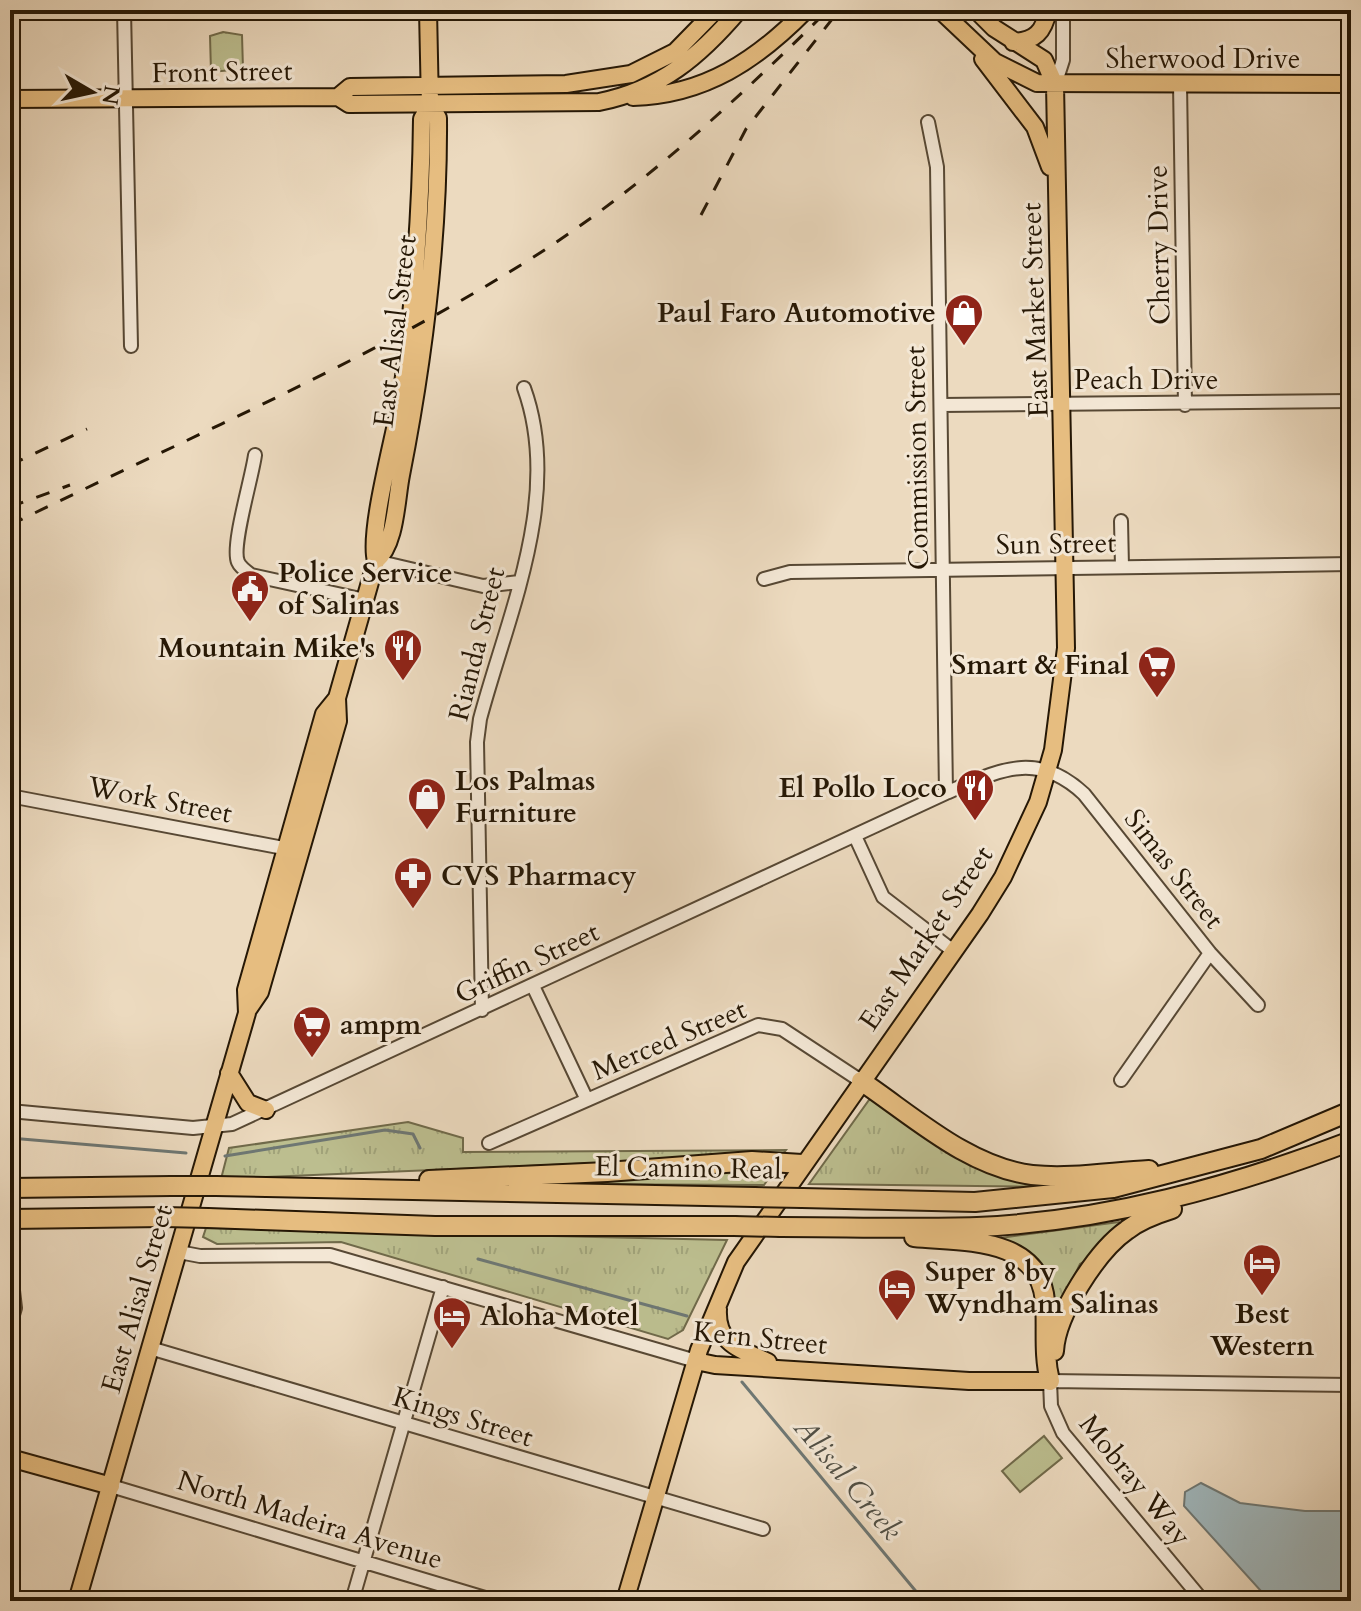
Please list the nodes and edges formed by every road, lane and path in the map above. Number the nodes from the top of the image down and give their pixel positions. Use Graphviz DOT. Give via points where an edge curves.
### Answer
graph roads {
  1 [pos="124,10"];
  2 [pos="428,10"];
  3 [pos="716,10"];
  4 [pos="739,10"];
  5 [pos="806,10"];
  6 [pos="940,10"];
  7 [pos="976,10"];
  8 [pos="1048,10"];
  9 [pos="1063,10"];
  10 [pos="1013,42"];
  11 [pos="973,44"];
  12 [pos="1180,84"];
  13 [pos="1351,84"];
  14 [pos="1055,85"];
  15 [pos="430,86"];
  16 [pos="338,97"];
  17 [pos="620,98"];
  18 [pos="10,99"];
  19 [pos="126,99"];
  20 [pos="430,105"];
  21 [pos="928,122"];
  22 [pos="1057,197"];
  23 [pos="131,346"];
  24 [pos="524,388"];
  25 [pos="1351,401"];
  26 [pos="1064,404"];
  27 [pos="941,405"];
  28 [pos="1185,405"];
  29 [pos="255,455"];
  30 [pos="1121,521"];
  31 [pos="376,561"];
  32 [pos="1351,564"];
  33 [pos="1122,567"];
  34 [pos="1066,568"];
  35 [pos="943,569"];
  36 [pos="764,579"];
  37 [pos="519,582"];
  38 [pos="365,600"];
  39 [pos="1047,772"];
  40 [pos="946,793"];
  41 [pos="10,796"];
  42 [pos="855,836"];
  43 [pos="293,850"];
  44 [pos="952,950"];
  45 [pos="1210,953"];
  46 [pos="533,986"];
  47 [pos="1258,1005"];
  48 [pos="482,1010"];
  49 [pos="229,1073"];
  50 [pos="1121,1080"];
  51 [pos="861,1081"];
  52 [pos="587,1100"];
  53 [pos="266,1110"];
  54 [pos="10,1111"];
  55 [pos="1351,1111"];
  56 [pos="213,1128"];
  57 [pos="1351,1141"];
  58 [pos="489,1143"];
  59 [pos="802,1164"];
  60 [pos="1184,1169"];
  61 [pos="1238,1181"];
  62 [pos="13,1186"];
  63 [pos="359,1190"];
  64 [pos="15,1220"];
  65 [pos="824,1227"];
  66 [pos="179,1252"];
  67 [pos="12,1282"];
  68 [pos="443,1287"];
  69 [pos="719,1298"];
  70 [pos="10,1325"];
  71 [pos="150,1348"];
  72 [pos="696,1361"];
  73 [pos="780,1367"];
  74 [pos="1050,1381"];
  75 [pos="1351,1385"];
  76 [pos="403,1424"];
  77 [pos="10,1458"];
  78 [pos="111,1486"];
  79 [pos="654,1497"];
  80 [pos="763,1529"];
  81 [pos="363,1562"];
  82 [pos="77,1601"];
  83 [pos="352,1601"];
  84 [pos="495,1601"];
  85 [pos="625,1601"];
  86 [pos="1203,1601"];
  1 -- 19 [label="street"];
  2 -- 15 [label="main road, East Alisal Street"];
  3 -- 15 [label="main road, Front Street" via="675,52 631,74 566,84"];
  4 -- 17 [label="main road" via="707,48 676,72"];
  5 -- 17 [label="main road" via="750,59 710,83 659,96"];
  6 -- 11 [label="main road"];
  7 -- 10 [label="main road"];
  8 -- 10 [label="main road" via="1037,36"];
  9 -- 14 [label="street, East Market Street" via="1063,60"];
  10 -- 14 [label="main road" via="1044,60"];
  11 -- 14 [label="main road, Sherwood Drive" via="1016,75"];
  11 -- 22 [label="main road" via="1035,127"];
  12 -- 13 [label="main road, Sherwood Drive"];
  12 -- 14 [label="main road, Sherwood Drive"];
  12 -- 28 [label="street, Cherry Drive"];
  14 -- 22 [label="main road, East Market Street"];
  15 -- 16 [label="main road, Front Street" via="350,87"];
  15 -- 20 [label="main road, East Alisal Street"];
  16 -- 19 [label="main road, Front Street"];
  16 -- 20 [label="main road, Front Street" via="349,104"];
  17 -- 20 [label="main road, Front Street"];
  18 -- 19 [label="main road, Front Street"];
  19 -- 23 [label="street"];
  20 -- 31 [label="main road, East Alisal Street" via="438,118 438,145 428,299 395,507 383,555"];
  21 -- 27 [label="street, Commission Street" via="937,167"];
  22 -- 26 [label="main road, East Market Street"];
  24 -- 37 [label="street, Rianda Street" via="535,419 536,509"];
  25 -- 28 [label="street, Peach Drive"];
  26 -- 27 [label="street, Peach Drive"];
  26 -- 28 [label="street, Peach Drive"];
  26 -- 34 [label="main road, East Market Street"];
  27 -- 35 [label="street, Commission Street"];
  29 -- 38 [label="street" via="236,545 238,563 251,575"];
  30 -- 33 [label="street"];
  31 -- 37 [label="street" via="483,586"];
  31 -- 38 [label="main road, East Alisal Street"];
  32 -- 33 [label="street, Sun Street"];
  33 -- 34 [label="street, Sun Street"];
  34 -- 35 [label="street, Sun Street"];
  34 -- 39 [label="main road, East Market Street" via="1065,672"];
  35 -- 36 [label="street, Sun Street" via="790,572"];
  35 -- 40 [label="street, Commission Street"];
  37 -- 48 [label="street, Rianda Street" via="477,742"];
  38 -- 43 [label="main road, East Alisal Street" via="337,698 338,721"];
  39 -- 40 [label="street, Griffin Street" via="1026,765 1005,768"];
  39 -- 44 [label="main road, East Market Street" via="1003,877"];
  39 -- 45 [label="street, Simas Street" via="1071,781 1084,794"];
  40 -- 42 [label="street, Griffin Street"];
  41 -- 43 [label="street, Work Street"];
  42 -- 44 [label="street" via="883,897"];
  42 -- 46 [label="street, Griffin Street"];
  43 -- 49 [label="main road, East Alisal Street" via="260,992 247,1011"];
  44 -- 51 [label="main road, East Market Street"];
  45 -- 47 [label="street, Simas Street"];
  45 -- 50 [label="street"];
  46 -- 48 [label="street, Griffin Street"];
  46 -- 52 [label="street"];
  48 -- 53 [label="street, Griffin Street"];
  49 -- 53 [label="main road" via="248,1103"];
  49 -- 56 [label="main road, East Alisal Street"];
  51 -- 52 [label="street, Merced Street" via="782,1029 758,1025"];
  51 -- 59 [label="main road, East Market Street"];
  51 -- 60 [label="highway" via="968,1153 1016,1172 1052,1176"];
  52 -- 58 [label="street, Merced Street"];
  53 -- 56 [label="street, Griffin Street"];
  54 -- 56 [label="street, Griffin Street"];
  55 -- 60 [label="highway, El Camino Real" via="1261,1149"];
  56 -- 66 [label="main road, East Alisal Street"];
  57 -- 61 [label="highway, El Camino Real"];
  59 -- 63 [label="highway" via="752,1161 391,1182"];
  59 -- 69 [label="main road, East Market Street" via="751,1236"];
  60 -- 63 [label="highway, El Camino Real, bridge" via="1113,1188 975,1202"];
  61 -- 65 [label="highway, El Camino Real" via="1144,1205 1048,1220 979,1227"];
  61 -- 74 [label="highway" via="1210,1198 1139,1222 1114,1241 1063,1313"];
  62 -- 63 [label="highway, El Camino Real, bridge"];
  64 -- 65 [label="highway, El Camino Real, bridge" via="164,1217 435,1226"];
  65 -- 74 [label="highway" via="1014,1252 1042,1284"];
  66 -- 68 [label="street, Kern Street" via="330,1255"];
  66 -- 71 [label="main road, East Alisal Street"];
  67 -- 70 [label="street" via="15,1308"];
  68 -- 72 [label="street, Kern Street"];
  68 -- 76 [label="street"];
  69 -- 72 [label="main road, East Market Street"];
  69 -- 73 [label="main road" via="723,1338"];
  71 -- 76 [label="street, Kings Street"];
  71 -- 78 [label="main road, East Alisal Street"];
  72 -- 73 [label="main road, Kern Street"];
  72 -- 79 [label="main road, East Market Street"];
  73 -- 74 [label="main road, Kern Street" via="969,1381"];
  74 -- 75 [label="street, Kern Street"];
  74 -- 86 [label="street, Mobray Way" via="1051,1406 1063,1433"];
  76 -- 79 [label="street, Kings Street"];
  76 -- 81 [label="street"];
  77 -- 78 [label="main road"];
  78 -- 81 [label="street, North Madeira Avenue"];
  78 -- 82 [label="main road, East Alisal Street"];
  79 -- 80 [label="street, Kings Street"];
  79 -- 85 [label="main road, East Market Street"];
  81 -- 83 [label="street"];
  81 -- 84 [label="street, North Madeira Avenue"];
}
